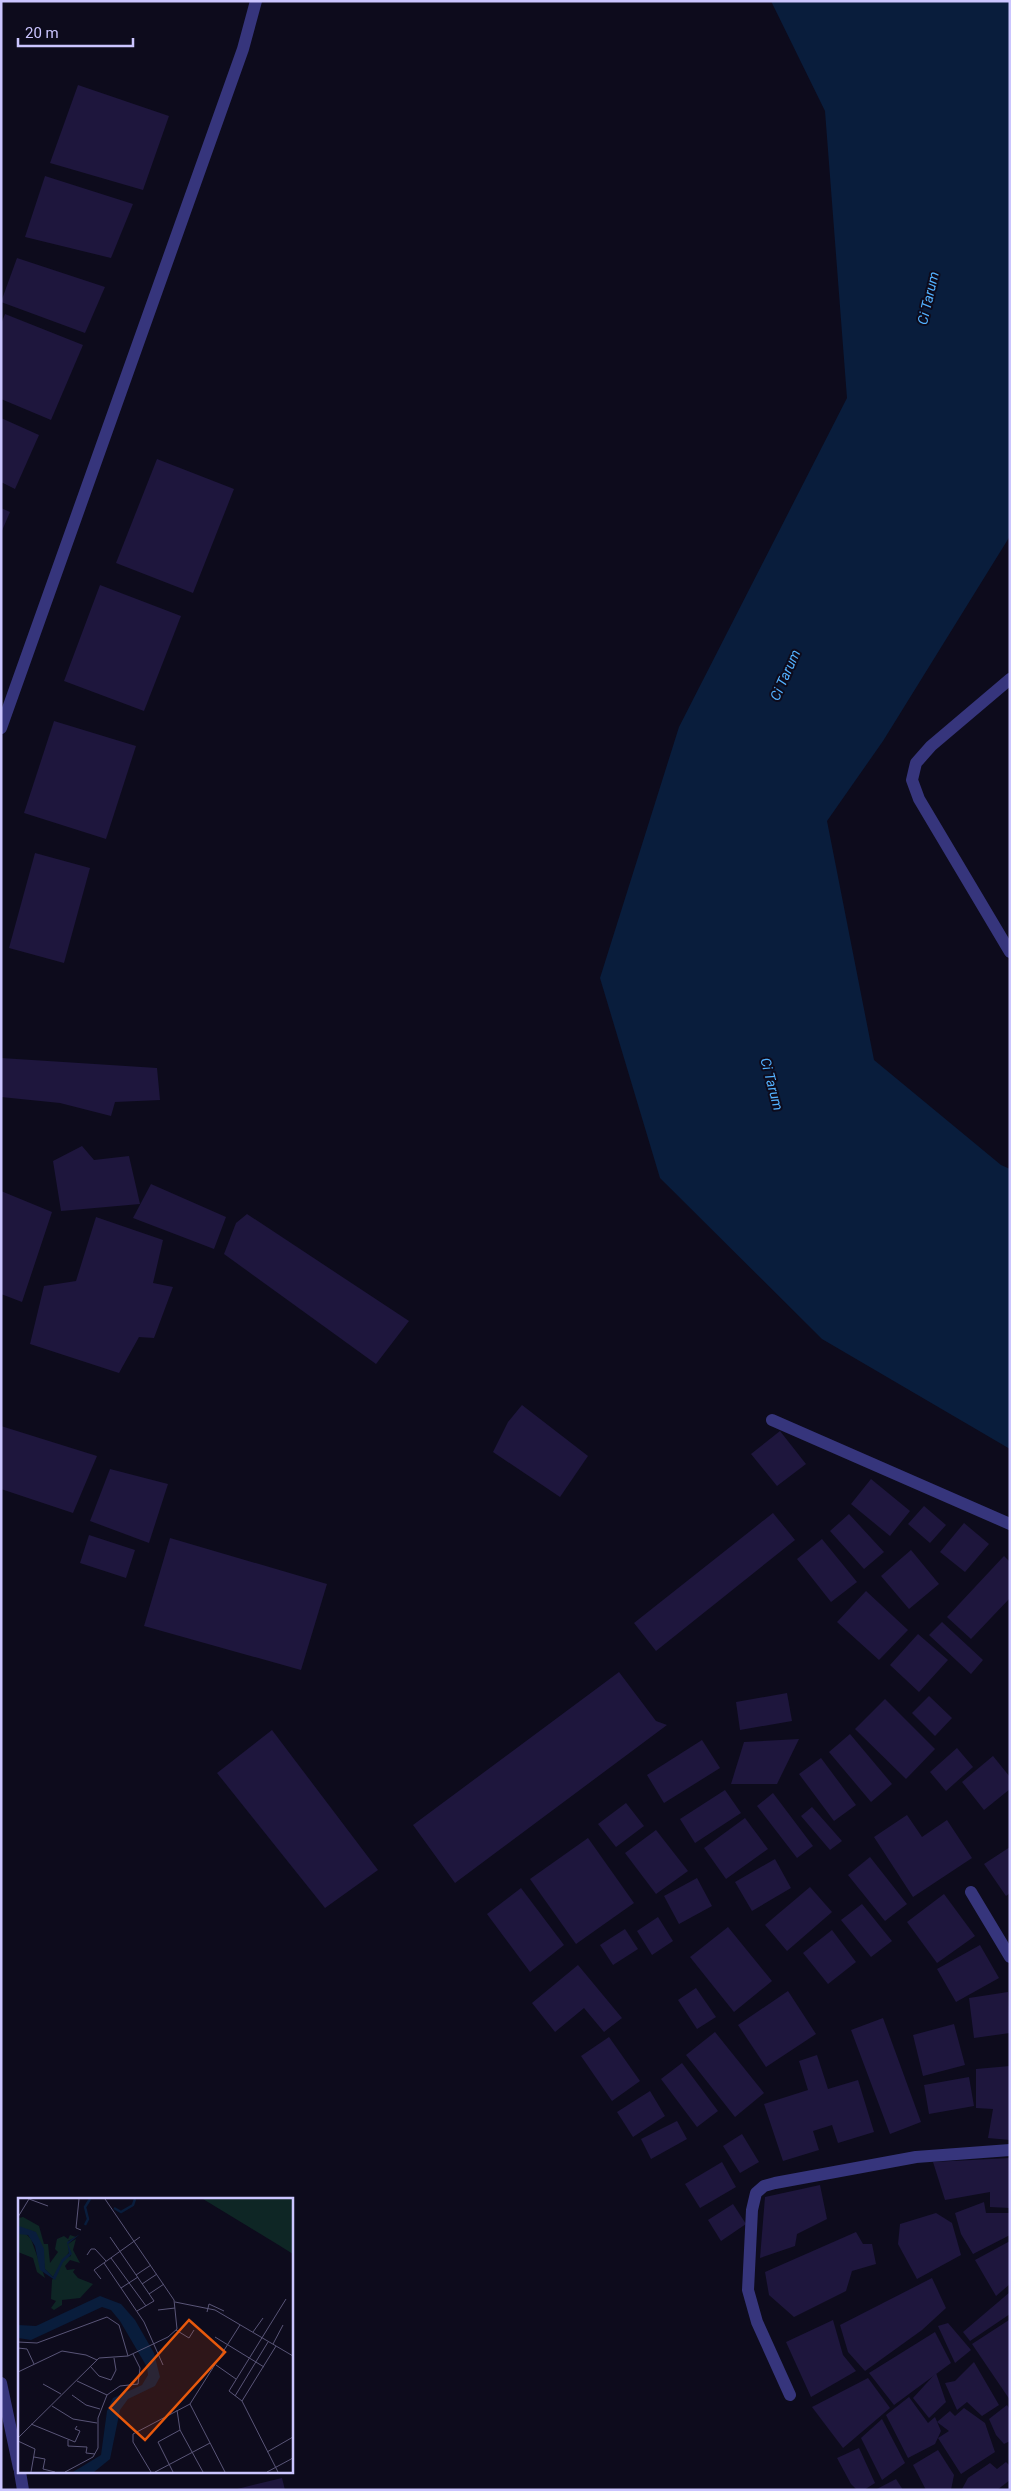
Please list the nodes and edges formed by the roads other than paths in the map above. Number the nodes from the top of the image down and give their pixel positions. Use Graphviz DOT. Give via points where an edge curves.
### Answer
graph roads {
  1 [pos="256,1"];
  2 [pos="1010,679"];
  3 [pos="1,728"];
  4 [pos="1010,952"];
  5 [pos="772,1420"];
  6 [pos="1010,1524"];
  7 [pos="971,1892"];
  8 [pos="1010,1957"];
  9 [pos="1010,2150"];
  10 [pos="1,2383"];
  11 [pos="790,2395"];
  12 [pos="18,2463"];
  13 [pos="20,2474"];
  14 [pos="23,2490"];
  1 -- 3 [label="street" via="240,58"];
  2 -- 4 [label="street" via="931,746 916,762 912,780 919,799"];
  5 -- 6 [label="street"];
  7 -- 8 [label="street"];
  9 -- 11 [label="street" via="906,2159 775,2183 756,2193 752,2210 748,2290 757,2322"];
  10 -- 12 [label="street"];
  13 -- 14 [label="street"];
}
